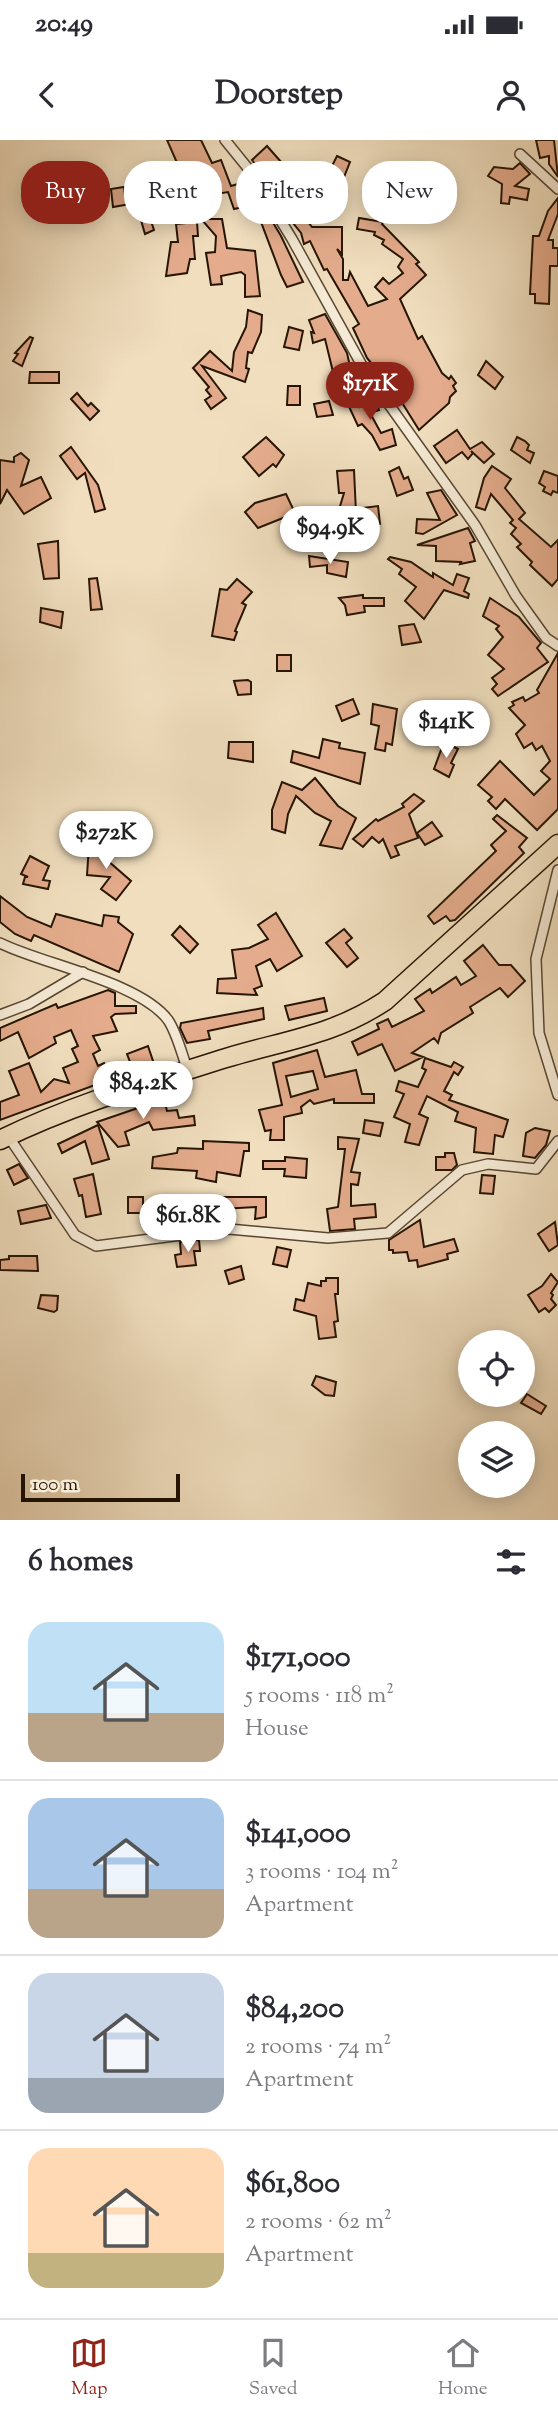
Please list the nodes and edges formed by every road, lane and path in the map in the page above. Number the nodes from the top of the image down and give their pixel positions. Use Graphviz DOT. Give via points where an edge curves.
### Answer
graph roads {
  1 [pos="217,140"];
  2 [pos="225,140"];
  3 [pos="231,149"];
  4 [pos="520,154"];
  5 [pos="558,189"];
  6 [pos="558,646"];
  7 [pos="556,846"];
  8 [pos="558,868"];
  9 [pos="0,943"];
  10 [pos="83,972"];
  11 [pos="0,1015"];
  12 [pos="188,1071"];
  13 [pos="558,1095"];
  14 [pos="4,1138"];
  15 [pos="558,1141"];
  1 -- 3 [label="street"];
  2 -- 3 [label="street"];
  3 -- 6 [label="street" via="251,172 285,228 365,371 475,525 516,596 546,638"];
  4 -- 5 [label="street"];
  7 -- 8 [label="street"];
  7 -- 12 [label="highway" via="385,1000 358,1018"];
  8 -- 13 [label="street" via="536,959 539,1033"];
  9 -- 10 [label="street"];
  10 -- 11 [label="street" via="29,1004"];
  10 -- 12 [label="street" via="146,1002 168,1020"];
  12 -- 14 [label="highway" via="72,1109"];
  14 -- 15 [label="street" via="75,1235 96,1246 229,1229 328,1238 388,1233 462,1170 488,1164 536,1169"];
}
